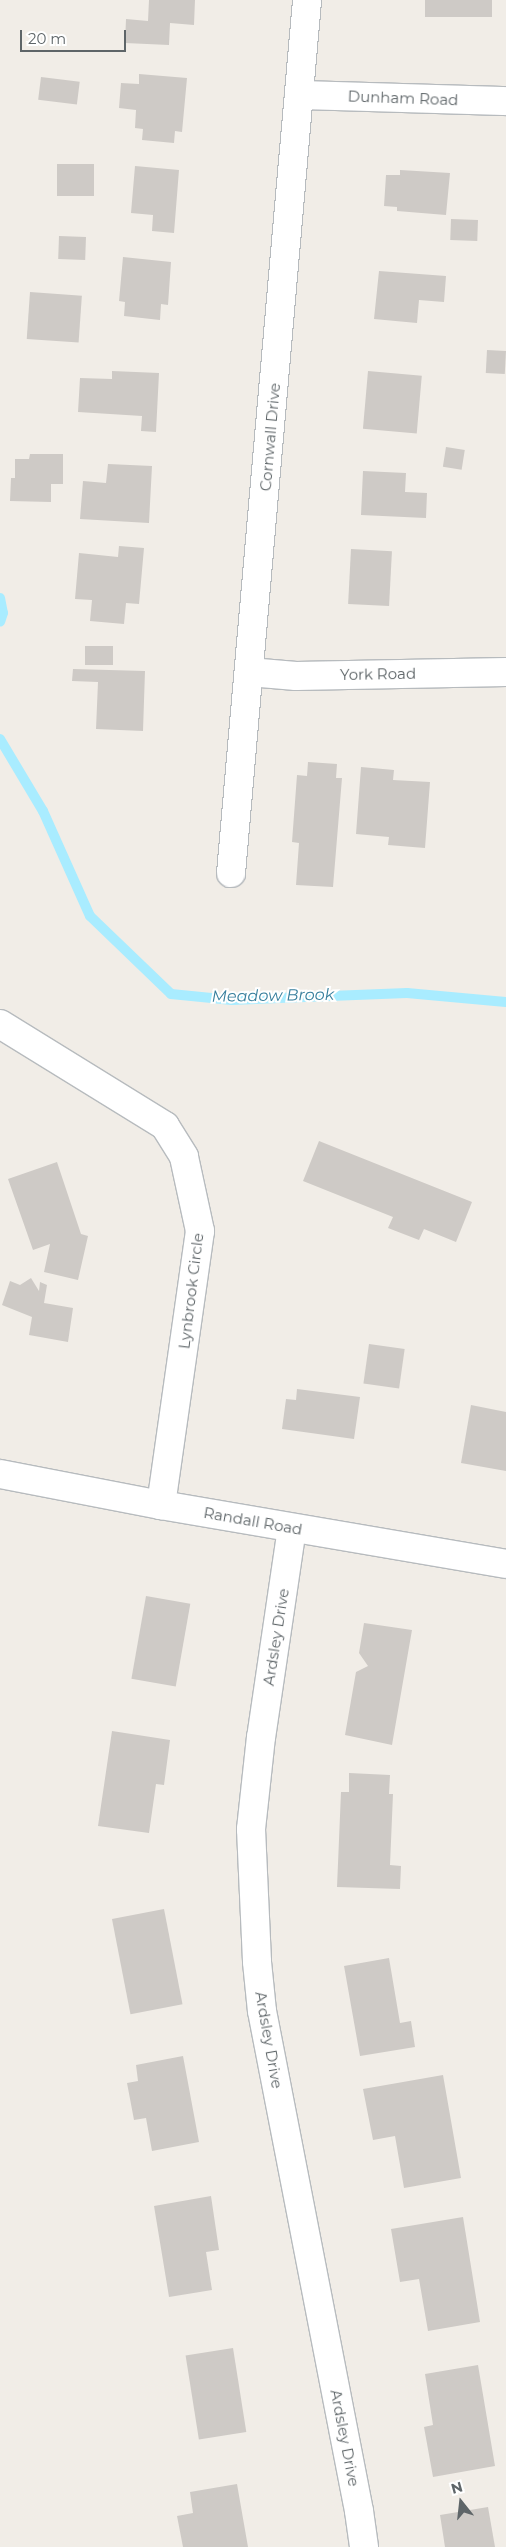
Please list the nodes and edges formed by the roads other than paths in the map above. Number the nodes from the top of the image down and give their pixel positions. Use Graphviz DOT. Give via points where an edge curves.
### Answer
graph roads {
  1 [pos="307,0"];
  2 [pos="299,95"];
  3 [pos="506,100"];
  4 [pos="250,672"];
  5 [pos="506,672"];
  6 [pos="231,873"];
  7 [pos="0,1024"];
  8 [pos="0,1474"];
  9 [pos="161,1505"];
  10 [pos="292,1528"];
  11 [pos="506,1564"];
  12 [pos="364,2547"];
  1 -- 2 [label="street, Cornwall Drive"];
  2 -- 3 [label="street, Dunham Road"];
  2 -- 4 [label="street, Cornwall Drive"];
  4 -- 5 [label="street, York Road" via="296,676"];
  4 -- 6 [label="street, Cornwall Drive"];
  7 -- 9 [label="street, Lynbrook Circle" via="165,1126 184,1157 200,1231"];
  8 -- 9 [label="street, Randall Road"];
  9 -- 10 [label="street, Randall Road"];
  10 -- 11 [label="street, Randall Road"];
  10 -- 12 [label="street, Ardsley Drive" via="261,1737 251,1829 257,1962 262,2011"];
}
